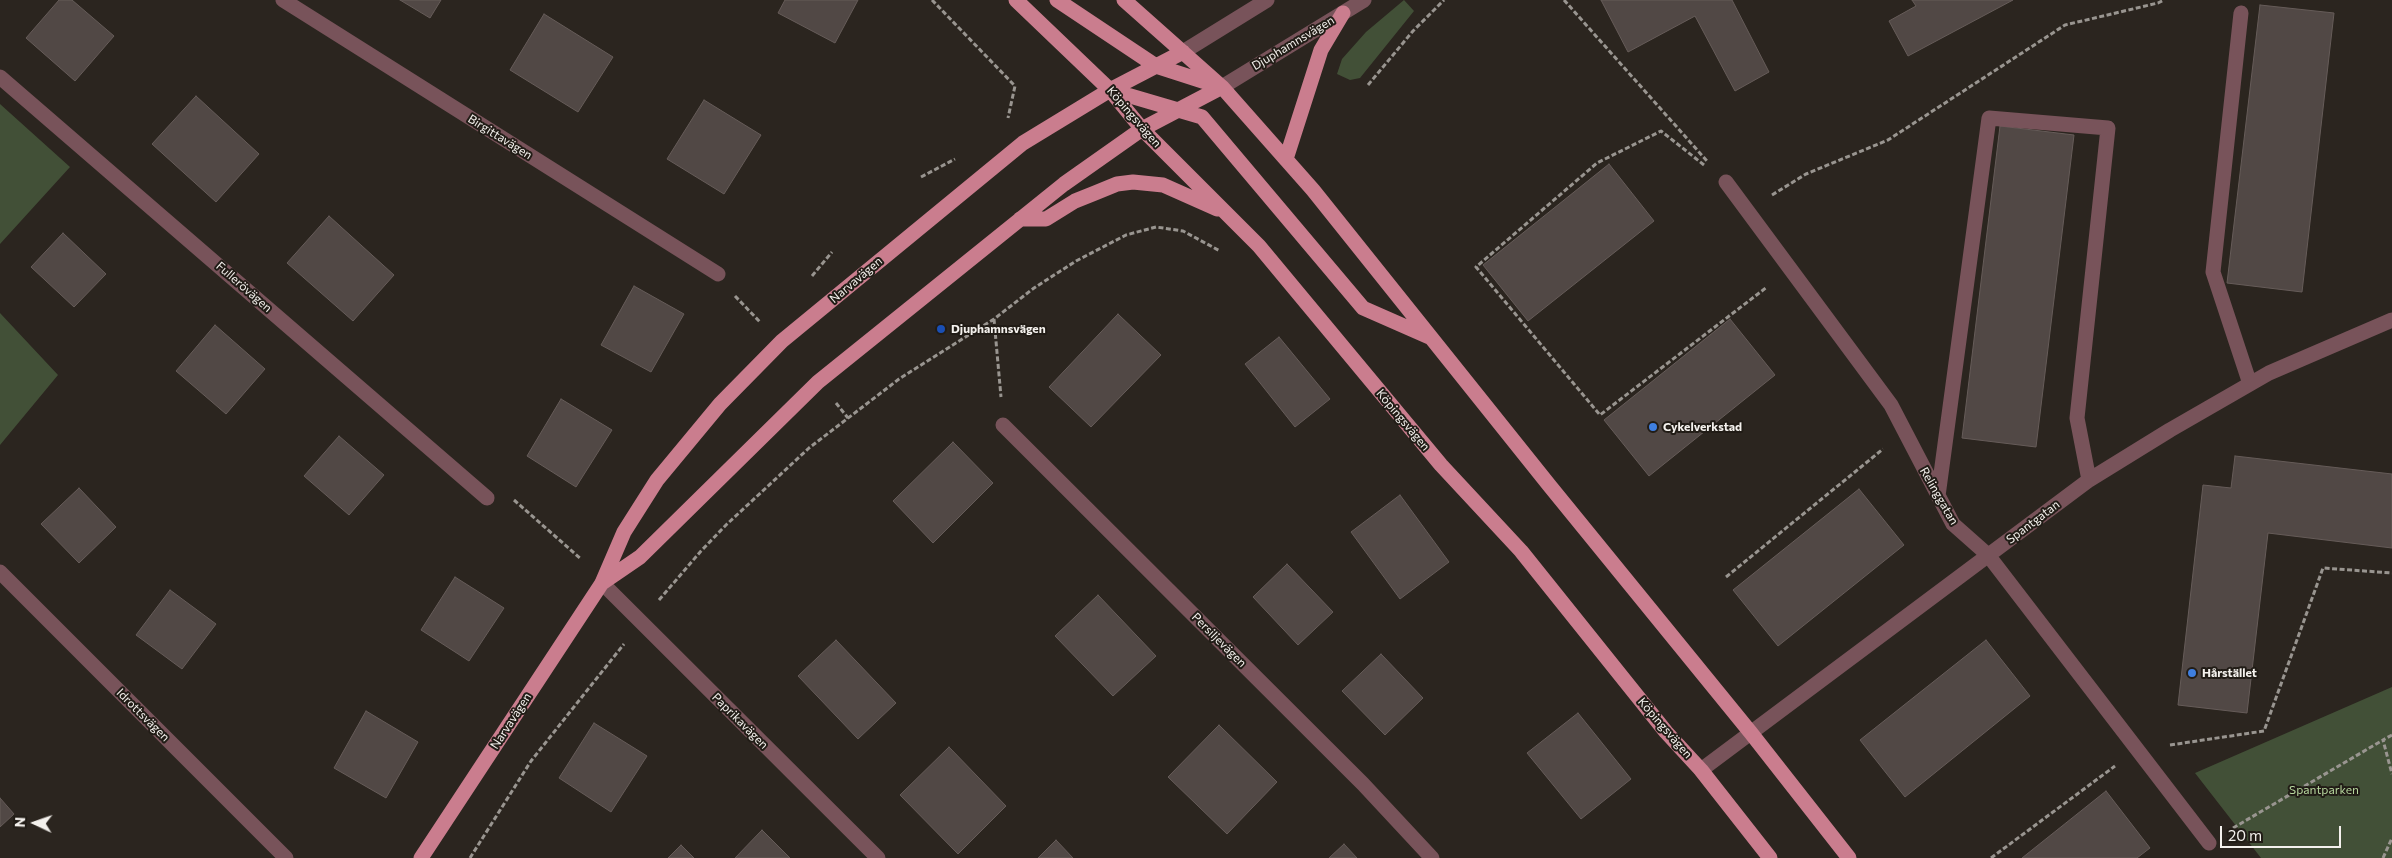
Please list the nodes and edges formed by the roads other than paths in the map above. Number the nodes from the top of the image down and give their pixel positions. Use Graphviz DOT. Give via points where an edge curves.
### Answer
graph roads {
  1 [pos="283,0"];
  2 [pos="1016,0"];
  3 [pos="1058,0"];
  4 [pos="1124,0"];
  5 [pos="1267,0"];
  6 [pos="1364,0"];
  7 [pos="1343,13"];
  8 [pos="2241,13"];
  9 [pos="1183,52"];
  10 [pos="1156,66"];
  11 [pos="0,77"];
  12 [pos="1222,87"];
  13 [pos="1110,90"];
  14 [pos="1179,110"];
  15 [pos="1142,129"];
  16 [pos="1286,160"];
  17 [pos="1726,182"];
  18 [pos="1226,212"];
  19 [pos="1020,219"];
  20 [pos="718,274"];
  21 [pos="2392,320"];
  22 [pos="1433,339"];
  23 [pos="2250,384"];
  24 [pos="1003,425"];
  25 [pos="2089,480"];
  26 [pos="1938,496"];
  27 [pos="486,498"];
  28 [pos="1988,555"];
  29 [pos="0,572"];
  30 [pos="602,583"];
  31 [pos="1751,733"];
  32 [pos="1702,770"];
  33 [pos="2209,842"];
  34 [pos="286,858"];
  35 [pos="421,858"];
  36 [pos="878,858"];
  37 [pos="1432,858"];
  38 [pos="1770,858"];
  39 [pos="1848,858"];
  1 -- 20 [label="street, Birgittavägen"];
  2 -- 13 [label="main road, Köpingsvägen"];
  3 -- 10 [label="main road"];
  4 -- 9 [label="main road"];
  5 -- 9 [label="street"];
  6 -- 7 [label="street, Djuphamnsvägen"];
  7 -- 12 [label="street, Djuphamnsvägen"];
  7 -- 16 [label="main road" via="1320,50"];
  8 -- 23 [label="street" via="2212,272"];
  9 -- 10 [label="main road, Narvavägen"];
  9 -- 12 [label="main road"];
  10 -- 12 [label="main road"];
  10 -- 13 [label="main road, Narvavägen"];
  11 -- 27 [label="street, Fullerövägen"];
  12 -- 14 [label="main road, Narvavägen"];
  12 -- 16 [label="main road"];
  13 -- 14 [label="main road"];
  13 -- 15 [label="main road, Köpingsvägen"];
  13 -- 30 [label="main road, Narvavägen" via="1022,143 782,341 720,404 657,480 624,532"];
  14 -- 15 [label="main road, Narvavägen"];
  14 -- 22 [label="main road" via="1202,117 1363,308"];
  15 -- 18 [label="main road, Köpingsvägen"];
  15 -- 19 [label="main road, Narvavägen" via="1079,172"];
  16 -- 22 [label="main road"];
  17 -- 26 [label="street, Relinggatan" via="1891,405"];
  18 -- 19 [label="main road" via="1164,185 1133,182 1117,184 1095,193 1046,219"];
  18 -- 32 [label="main road, Köpingsvägen" via="1259,246 1441,465 1521,552 1666,732"];
  19 -- 30 [label="main road, Narvavägen" via="818,382 640,557"];
  21 -- 23 [label="street, Spantgatan"];
  22 -- 31 [label="main road"];
  23 -- 25 [label="street, Spantgatan"];
  24 -- 37 [label="street, Persiljevägen" via="1363,784"];
  25 -- 26 [label="street" via="2077,418 2108,128 1989,118"];
  25 -- 28 [label="street, Spantgatan"];
  26 -- 28 [label="street, Relinggatan" via="1953,524"];
  28 -- 31 [label="street, Spantgatan"];
  28 -- 33 [label="street, Relinggatan"];
  29 -- 34 [label="street, Idrottsvägen"];
  30 -- 35 [label="main road, Narvavägen"];
  30 -- 36 [label="street, Paprikavägen"];
  31 -- 32 [label="street, Spantgatan"];
  31 -- 39 [label="main road"];
  32 -- 38 [label="main road, Köpingsvägen"];
}
